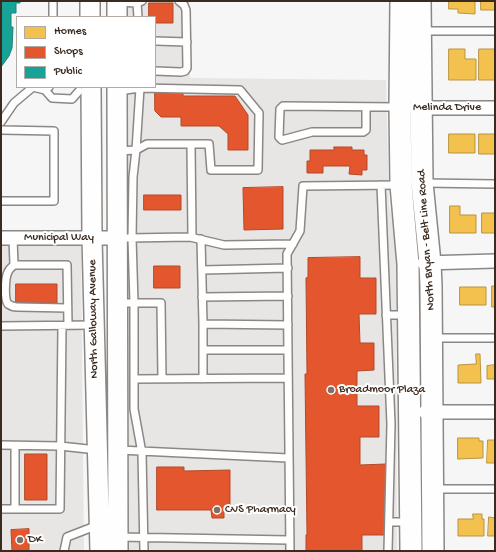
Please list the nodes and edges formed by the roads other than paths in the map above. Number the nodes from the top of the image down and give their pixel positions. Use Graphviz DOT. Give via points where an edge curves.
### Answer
graph roads {
  1 [pos="53,1"];
  2 [pos="90,1"];
  3 [pos="179,1"];
  4 [pos="401,1"];
  5 [pos="420,1"];
  6 [pos="139,2"];
  7 [pos="117,7"];
  8 [pos="53,16"];
  9 [pos="90,16"];
  10 [pos="138,16"];
  11 [pos="495,30"];
  12 [pos="420,31"];
  13 [pos="156,41"];
  14 [pos="187,42"];
  15 [pos="156,71"];
  16 [pos="32,88"];
  17 [pos="140,88"];
  18 [pos="47,89"];
  19 [pos="84,89"];
  20 [pos="116,89"];
  21 [pos="366,107"];
  22 [pos="400,107"];
  23 [pos="421,108"];
  24 [pos="495,108"];
  25 [pos="1,122"];
  26 [pos="1,130"];
  27 [pos="191,144"];
  28 [pos="136,150"];
  29 [pos="116,151"];
  30 [pos="125,177"];
  31 [pos="422,183"];
  32 [pos="495,184"];
  33 [pos="391,185"];
  34 [pos="1,201"];
  35 [pos="192,237"];
  36 [pos="7,238"];
  37 [pos="92,238"];
  38 [pos="124,238"];
  39 [pos="201,239"];
  40 [pos="293,244"];
  41 [pos="495,261"];
  42 [pos="430,263"];
  43 [pos="408,264"];
  44 [pos="14,265"];
  45 [pos="288,268"];
  46 [pos="202,270"];
  47 [pos="288,296"];
  48 [pos="202,297"];
  49 [pos="125,303"];
  50 [pos="67,308"];
  51 [pos="386,315"];
  52 [pos="409,315"];
  53 [pos="203,324"];
  54 [pos="94,325"];
  55 [pos="288,325"];
  56 [pos="1,326"];
  57 [pos="64,326"];
  58 [pos="432,338"];
  59 [pos="495,338"];
  60 [pos="203,350"];
  61 [pos="288,350"];
  62 [pos="288,378"];
  63 [pos="134,379"];
  64 [pos="162,379"];
  65 [pos="203,379"];
  66 [pos="410,412"];
  67 [pos="432,412"];
  68 [pos="495,412"];
  69 [pos="1,445"];
  70 [pos="15,446"];
  71 [pos="60,446"];
  72 [pos="97,450"];
  73 [pos="117,450"];
  74 [pos="141,451"];
  75 [pos="288,458"];
  76 [pos="432,489"];
  77 [pos="495,489"];
  78 [pos="1,509"];
  79 [pos="15,509"];
  80 [pos="389,522"];
  81 [pos="411,522"];
  82 [pos="99,524"];
  83 [pos="144,539"];
  84 [pos="289,540"];
  85 [pos="118,544"];
  86 [pos="64,551"];
  87 [pos="100,551"];
  88 [pos="144,551"];
  89 [pos="290,551"];
  90 [pos="388,551"];
  91 [pos="411,551"];
  92 [pos="433,551"];
  1 -- 8 [label="lane"];
  2 -- 9 [label="main road"];
  3 -- 14 [label="lane" via="186,10"];
  4 -- 22 [label="main road, North Bryan - Belt Line Road"];
  5 -- 12 [label="main road, North Bryan - Belt Line Road"];
  6 -- 7 [label="lane" via="129,2"];
  6 -- 10 [label="lane"];
  11 -- 12 [label="lane"];
  12 -- 23 [label="main road, North Bryan - Belt Line Road"];
  13 -- 14 [label="lane"];
  14 -- 15 [label="lane" via="185,71"];
  16 -- 25 [label="lane" via="14,103"];
  17 -- 20 [label="lane"];
  17 -- 27 [label="lane" via="240,90 259,113 258,170 211,170 210,144"];
  17 -- 28 [label="lane"];
  18 -- 19 [label="lane" via="52,98 72,99"];
  19 -- 20 [label="main road"];
  19 -- 37 [label="main road, North Galloway Avenue"];
  20 -- 29 [label="main road, North Galloway Avenue"];
  21 -- 21 [label="lane" via="283,106 280,109 279,137 282,140 312,132 363,132 366,130"];
  21 -- 22 [label="lane"];
  22 -- 23 [label="street, Melinda Drive"];
  22 -- 33 [label="main road, North Bryan - Belt Line Road"];
  23 -- 24 [label="street, Melinda Drive"];
  23 -- 31 [label="main road, North Bryan - Belt Line Road"];
  26 -- 34 [label="lane" via="54,131 54,201"];
  27 -- 28 [label="lane" via="147,144"];
  27 -- 35 [label="lane"];
  28 -- 29 [label="lane"];
  28 -- 30 [label="lane"];
  29 -- 30 [label="main road, North Galloway Avenue"];
  30 -- 38 [label="main road, North Galloway Avenue"];
  31 -- 32 [label="lane"];
  31 -- 42 [label="main road, North Bryan - Belt Line Road"];
  33 -- 40 [label="lane" via="303,186 300,231"];
  33 -- 43 [label="main road, North Bryan - Belt Line Road"];
  33 -- 51 [label="lane"];
  35 -- 38 [label="lane"];
  35 -- 39 [label="lane"];
  36 -- 37 [label="street, Municipal Way"];
  36 -- 44 [label="lane"];
  37 -- 38 [label="street, Municipal Way"];
  37 -- 54 [label="main road, North Galloway Avenue"];
  38 -- 49 [label="main road, North Galloway Avenue"];
  39 -- 40 [label="lane" via="224,245"];
  39 -- 46 [label="lane"];
  40 -- 45 [label="lane" via="288,254"];
  41 -- 42 [label="street"];
  42 -- 43 [label="street"];
  42 -- 58 [label="main road, North Bryan - Belt Line Road"];
  43 -- 52 [label="main road, North Bryan - Belt Line Road"];
  44 -- 50 [label="lane" via="67,265"];
  44 -- 50 [label="lane" via="6,279 7,303 17,307"];
  45 -- 46 [label="lane"];
  45 -- 47 [label="lane"];
  46 -- 48 [label="lane"];
  47 -- 48 [label="lane"];
  47 -- 55 [label="lane"];
  48 -- 53 [label="lane"];
  49 -- 63 [label="lane"];
  49 -- 64 [label="lane" via="161,302"];
  49 -- 73 [label="main road, North Galloway Avenue"];
  50 -- 57 [label="lane"];
  51 -- 52 [label="lane"];
  51 -- 80 [label="lane" via="391,424"];
  52 -- 66 [label="main road, North Bryan - Belt Line Road"];
  53 -- 55 [label="lane"];
  53 -- 60 [label="lane"];
  54 -- 57 [label="lane"];
  54 -- 72 [label="main road, North Galloway Avenue"];
  55 -- 61 [label="lane"];
  56 -- 57 [label="lane"];
  57 -- 71 [label="lane"];
  58 -- 59 [label="lane"];
  58 -- 67 [label="main road, North Bryan - Belt Line Road"];
  60 -- 61 [label="lane"];
  60 -- 65 [label="lane"];
  61 -- 62 [label="lane"];
  62 -- 65 [label="lane"];
  62 -- 75 [label="lane"];
  63 -- 64 [label="lane"];
  63 -- 74 [label="lane" via="134,409"];
  64 -- 65 [label="lane"];
  66 -- 67 [label="street"];
  66 -- 81 [label="main road, North Bryan - Belt Line Road"];
  67 -- 68 [label="street"];
  67 -- 76 [label="main road, North Bryan - Belt Line Road"];
  69 -- 70 [label="lane"];
  70 -- 71 [label="lane"];
  70 -- 79 [label="lane"];
  71 -- 72 [label="lane"];
  71 -- 79 [label="lane" via="60,509"];
  72 -- 73 [label="main road"];
  72 -- 82 [label="main road, North Galloway Avenue"];
  73 -- 74 [label="lane"];
  73 -- 85 [label="main road, North Galloway Avenue"];
  74 -- 75 [label="lane"];
  74 -- 83 [label="lane"];
  75 -- 84 [label="lane"];
  76 -- 77 [label="lane"];
  76 -- 92 [label="main road, North Bryan - Belt Line Road"];
  78 -- 79 [label="lane"];
  80 -- 81 [label="lane"];
  80 -- 90 [label="lane"];
  81 -- 91 [label="main road, North Bryan - Belt Line Road"];
  82 -- 86 [label="lane" via="67,537"];
  82 -- 87 [label="main road, North Galloway Avenue"];
  83 -- 84 [label="lane"];
  83 -- 85 [label="lane"];
  83 -- 88 [label="lane"];
  84 -- 89 [label="lane"];
}
